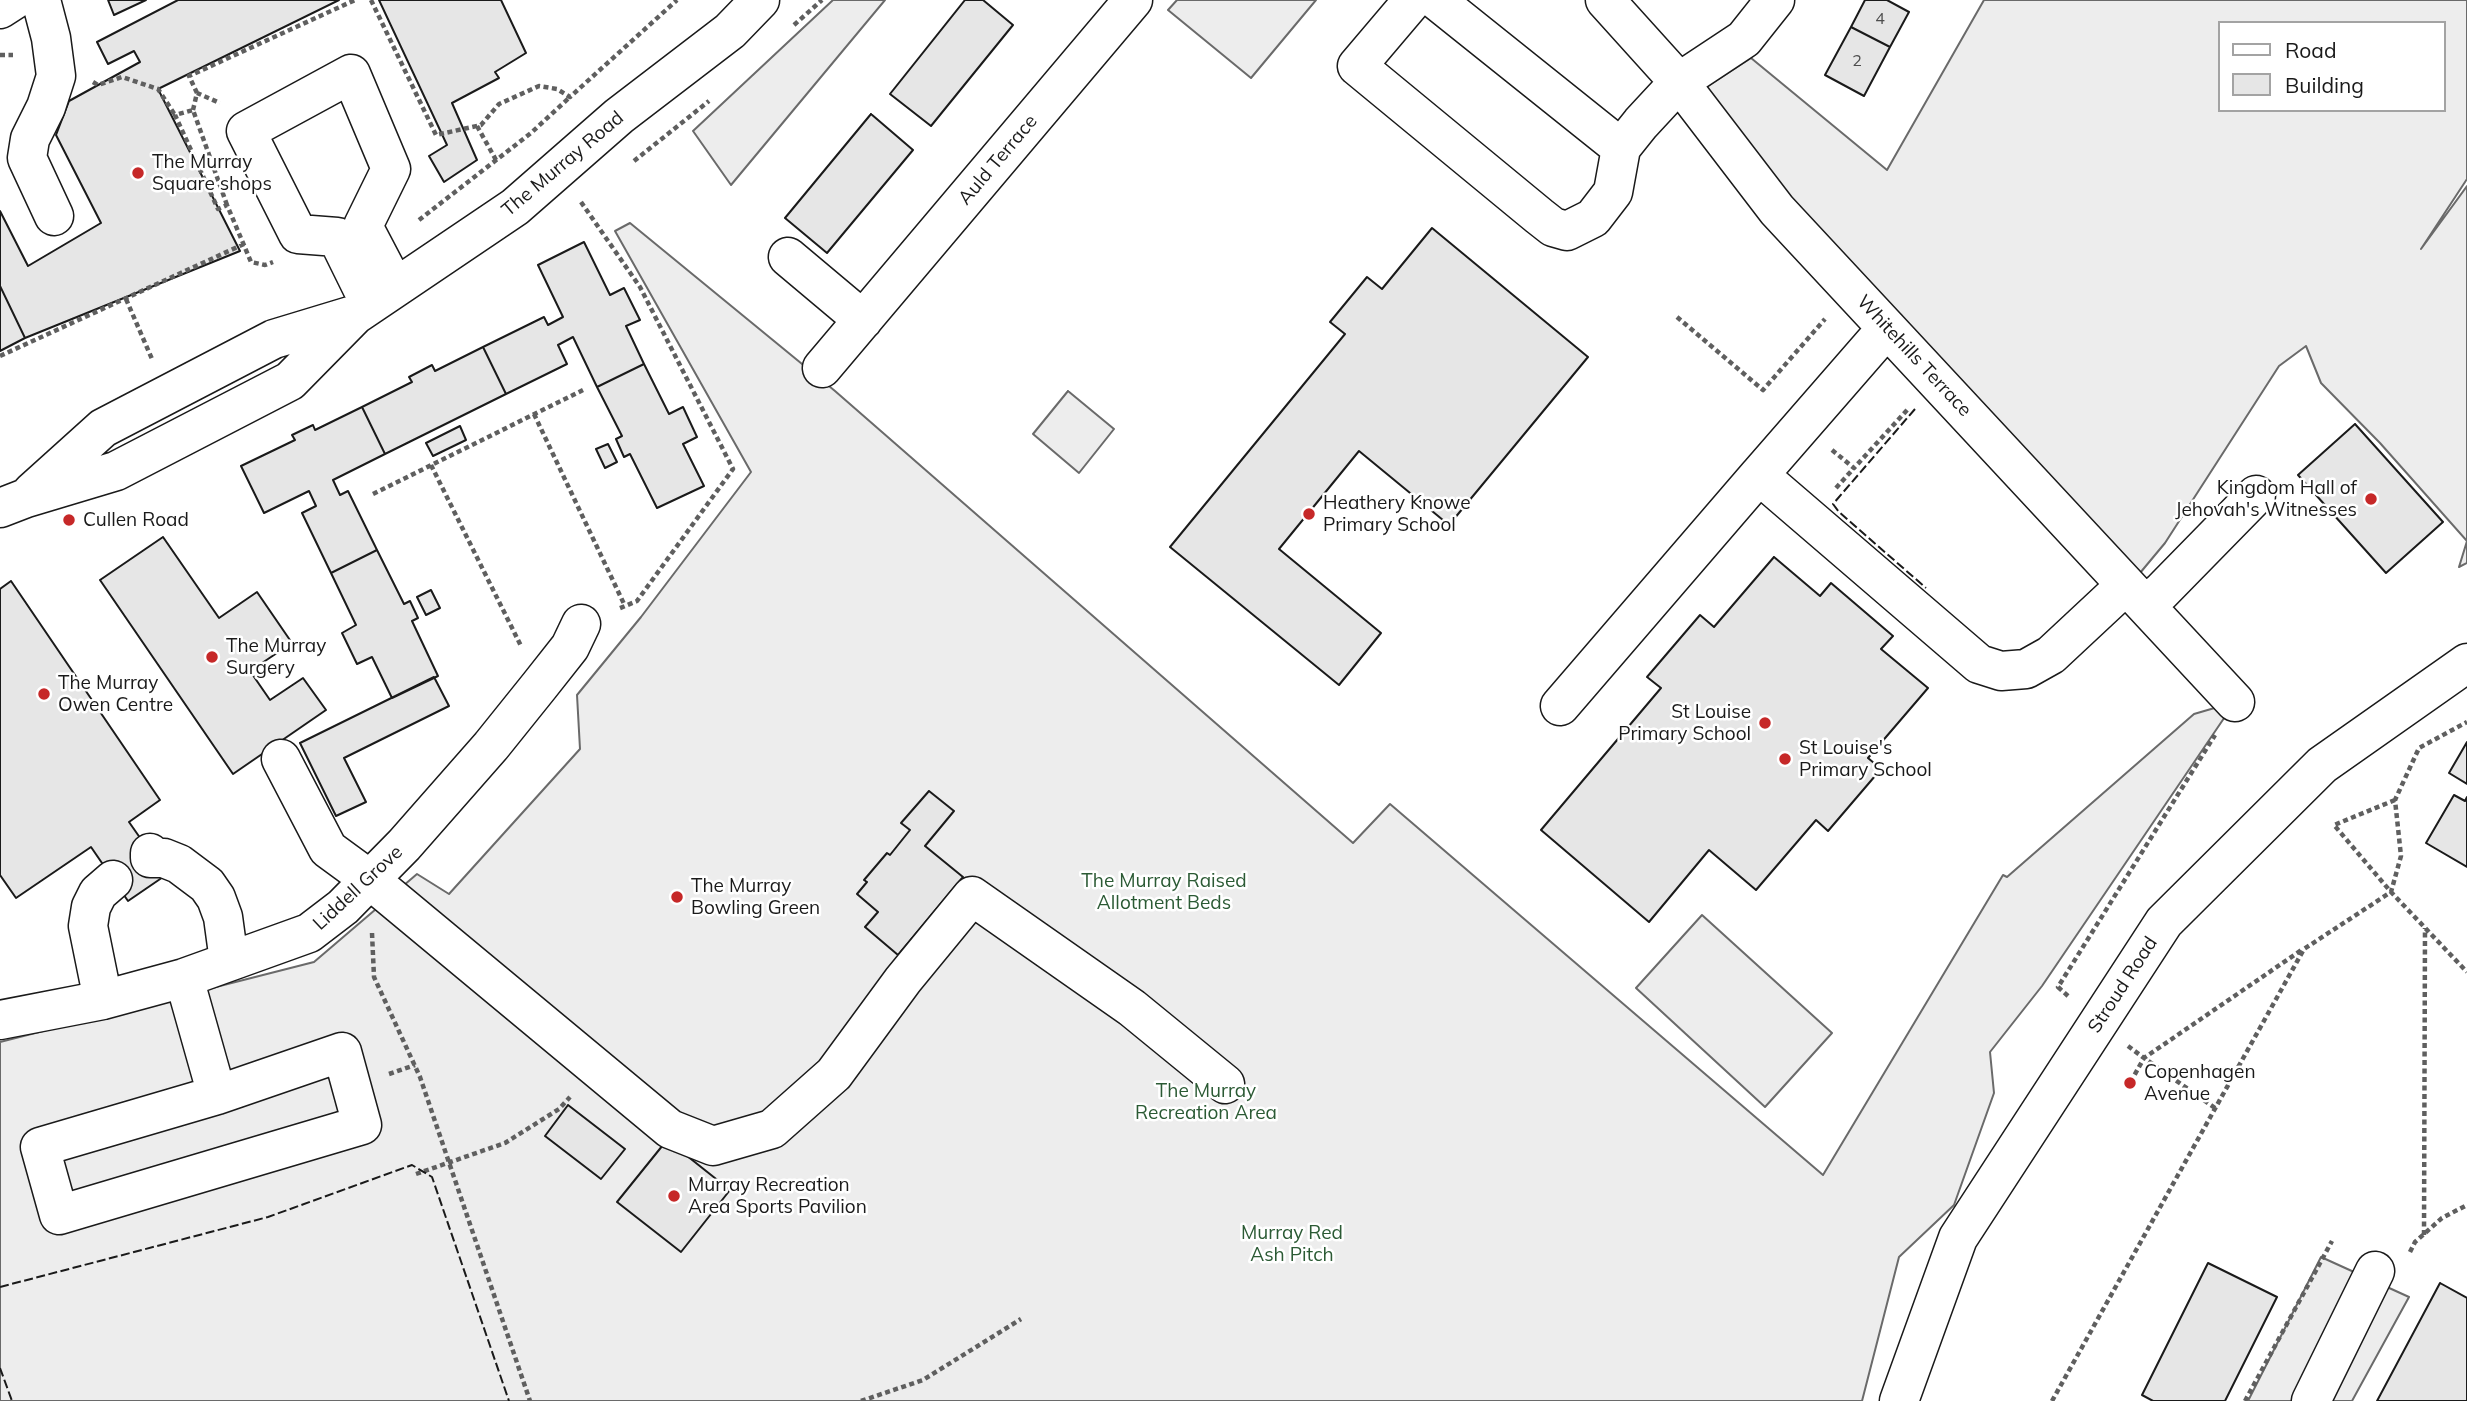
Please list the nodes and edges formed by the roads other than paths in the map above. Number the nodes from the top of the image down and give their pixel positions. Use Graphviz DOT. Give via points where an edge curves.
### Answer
graph roads {
  1 [pos="14,0"];
  2 [pos="41,0"];
  3 [pos="760,0"];
  4 [pos="1133,0"];
  5 [pos="1413,0"];
  6 [pos="1436,0"];
  7 [pos="1605,0"];
  8 [pos="1775,0"];
  9 [pos="0,9"];
  10 [pos="1679,82"];
  11 [pos="1621,148"];
  12 [pos="54,216"];
  13 [pos="788,257"];
  14 [pos="373,302"];
  15 [pos="863,320"];
  16 [pos="1887,328"];
  17 [pos="822,368"];
  18 [pos="1759,475"];
  19 [pos="2256,495"];
  20 [pos="13,503"];
  21 [pos="2136,595"];
  22 [pos="581,624"];
  23 [pos="2467,663"];
  24 [pos="2235,702"];
  25 [pos="1560,706"];
  26 [pos="281,759"];
  27 [pos="150,853"];
  28 [pos="369,879"];
  29 [pos="113,880"];
  30 [pos="229,961"];
  31 [pos="184,978"];
  32 [pos="103,1000"];
  33 [pos="0,1020"];
  34 [pos="1225,1084"];
  35 [pos="217,1095"];
  36 [pos="2375,1271"];
  37 [pos="1899,1401"];
  38 [pos="2311,1401"];
  1 -- 9 [label="street"];
  2 -- 12 [label="street" via="56,76 47,107 30,139 27,158"];
  3 -- 14 [label="street, The Murray Road" via="730,31 619,116 515,207"];
  4 -- 15 [label="street, Auld Terrace"];
  5 -- 11 [label="street" via="1357,66 1553,227 1567,231 1593,218 1613,192"];
  6 -- 11 [label="street"];
  7 -- 10 [label="street, Whitehills Terrace"];
  8 -- 10 [label="street" via="1744,39"];
  10 -- 11 [label="street"];
  10 -- 16 [label="street, Whitehills Terrace" via="1777,210"];
  13 -- 15 [label="street"];
  14 -- 14 [label="street" via="377,253 363,226 391,169 351,74 246,131 298,234 337,237"];
  14 -- 20 [label="street, The Murray Road" via="274,340 103,428"];
  15 -- 17 [label="street, Auld Terrace"];
  16 -- 18 [label="street"];
  16 -- 21 [label="street, Whitehills Terrace"];
  18 -- 21 [label="street" via="1979,664 2001,671 2026,669"];
  18 -- 25 [label="street"];
  19 -- 21 [label="street" via="2161,592"];
  21 -- 24 [label="street, Whitehills Terrace"];
  22 -- 28 [label="street, Liddell Grove" via="570,647 491,746"];
  23 -- 37 [label="street, Stroud Road" via="2322,765 2164,922 1958,1238"];
  26 -- 28 [label="street" via="328,849"];
  27 -- 30 [label="street" via="150,858 179,864 207,885 223,917"];
  28 -- 30 [label="street, Liddell Grove" via="309,933"];
  28 -- 34 [label="street" via="670,1129 713,1146 772,1129 834,1074 902,980 972,896 1132,1008"];
  29 -- 32 [label="street" via="98,893 88,926"];
  30 -- 31 [label="street, Liddell Grove"];
  31 -- 32 [label="street, Liddell Grove"];
  31 -- 35 [label="street"];
  32 -- 33 [label="street, Liddell Grove"];
  35 -- 35 [label="street" via="342,1052 362,1125 59,1216 40,1147"];
  36 -- 38 [label="street"];
}
